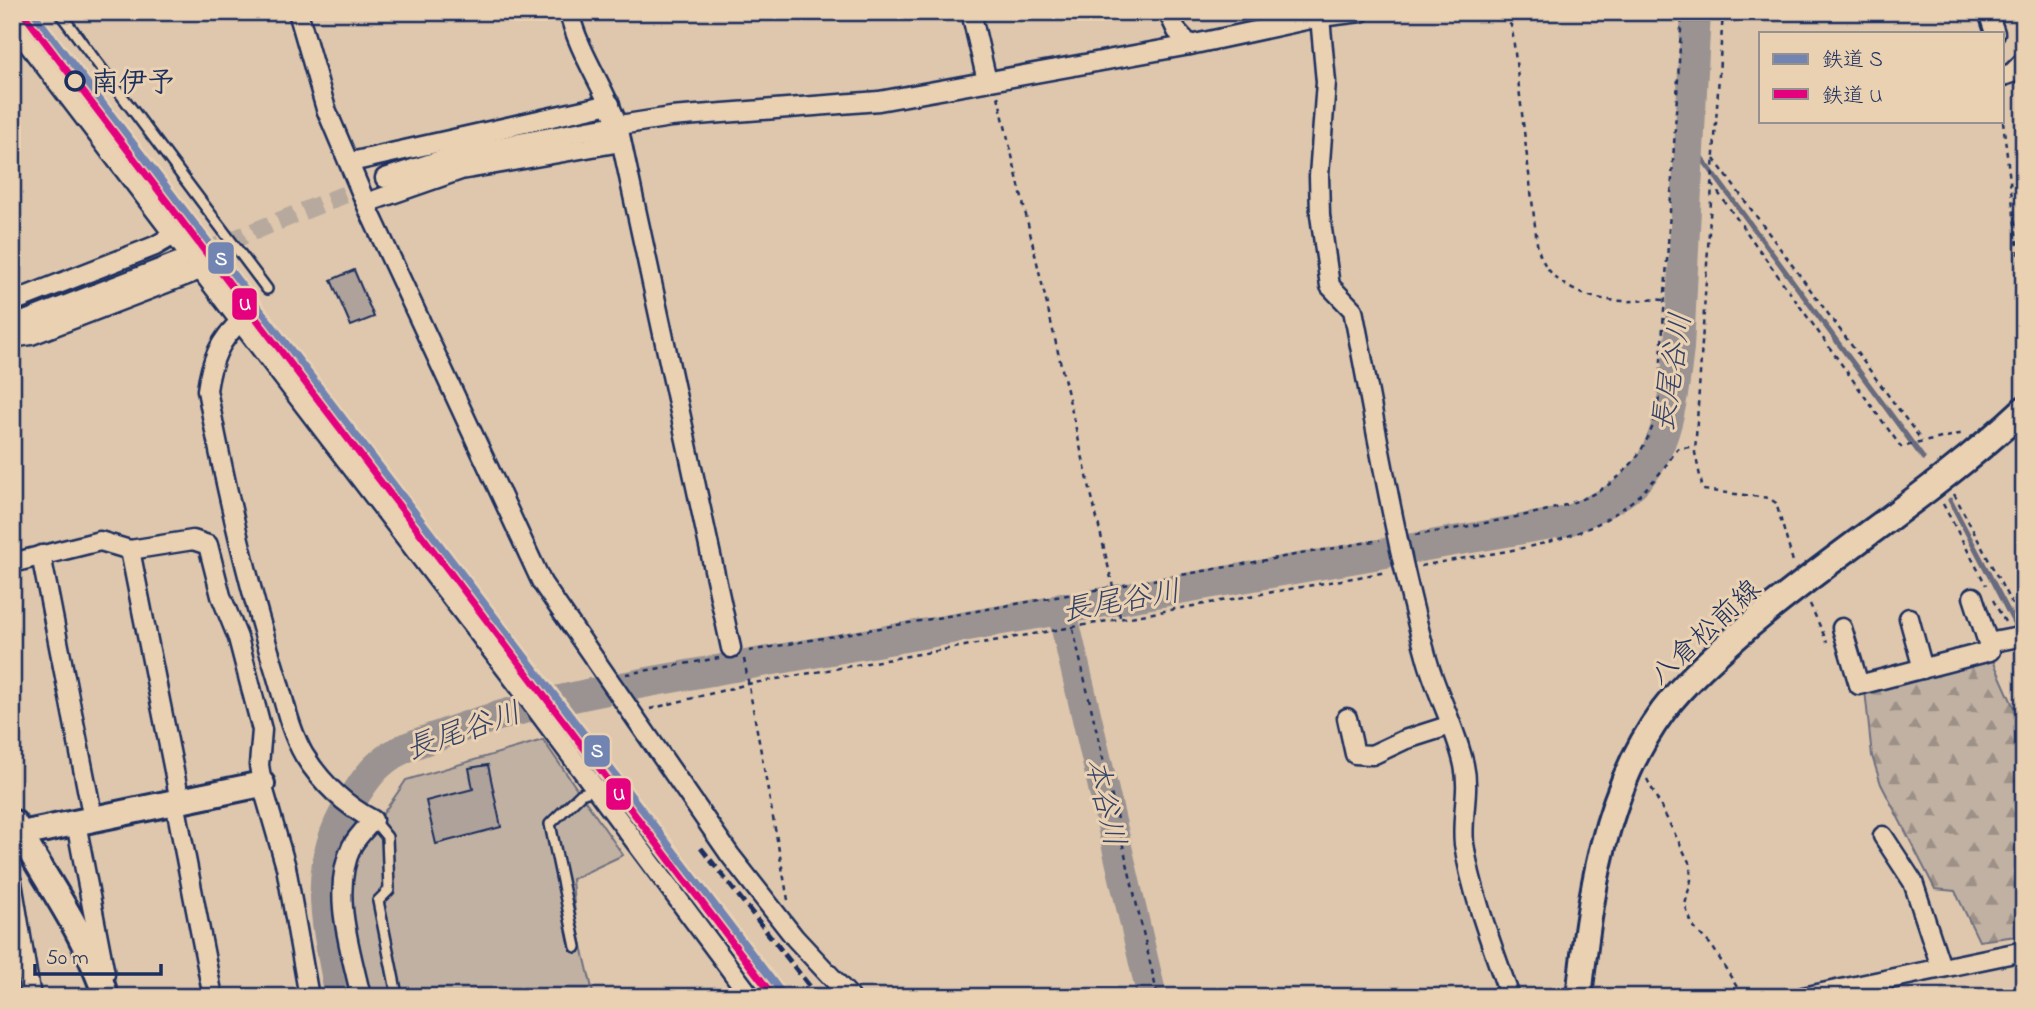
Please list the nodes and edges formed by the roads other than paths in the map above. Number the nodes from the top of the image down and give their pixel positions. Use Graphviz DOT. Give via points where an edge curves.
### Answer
graph roads {
  1 [pos="59,12"];
  2 [pos="298,12"];
  3 [pos="569,12"];
  4 [pos="971,12"];
  5 [pos="1168,12"];
  6 [pos="1361,12"];
  7 [pos="1988,12"];
  8 [pos="1320,17"];
  9 [pos="12,23"];
  10 [pos="1995,32"];
  11 [pos="1190,45"];
  12 [pos="2024,61"];
  13 [pos="2004,72"];
  14 [pos="990,80"];
  15 [pos="610,104"];
  16 [pos="619,134"];
  17 [pos="351,162"];
  18 [pos="384,178"];
  19 [pos="366,203"];
  20 [pos="173,235"];
  21 [pos="178,262"];
  22 [pos="200,270"];
  23 [pos="267,289"];
  24 [pos="12,302"];
  25 [pos="241,321"];
  26 [pos="12,326"];
  27 [pos="12,338"];
  28 [pos="2024,409"];
  29 [pos="130,550"];
  30 [pos="41,555"];
  31 [pos="12,563"];
  32 [pos="1973,597"];
  33 [pos="1909,618"];
  34 [pos="1842,628"];
  35 [pos="2019,635"];
  36 [pos="1988,643"];
  37 [pos="737,653"];
  38 [pos="1923,669"];
  39 [pos="1347,718"];
  40 [pos="1451,725"];
  41 [pos="262,783"];
  42 [pos="596,789"];
  43 [pos="177,801"];
  44 [pos="369,818"];
  45 [pos="85,821"];
  46 [pos="15,830"];
  47 [pos="1883,836"];
  48 [pos="12,882"];
  49 [pos="576,947"];
  50 [pos="2024,951"];
  51 [pos="1941,967"];
  52 [pos="397,995"];
  53 [pos="1809,996"];
  54 [pos="31,997"];
  55 [pos="107,997"];
  56 [pos="213,997"];
  57 [pos="309,997"];
  58 [pos="361,997"];
  59 [pos="751,997"];
  60 [pos="850,997"];
  61 [pos="1510,997"];
  62 [pos="1579,997"];
  1 -- 23 [label="lane"];
  2 -- 17 [label="street" via="326,109"];
  3 -- 15 [label="street" via="576,41"];
  4 -- 14 [label="street"];
  5 -- 11 [label="street"];
  6 -- 8 [label="street"];
  7 -- 10 [label="street"];
  8 -- 11 [label="street"];
  8 -- 40 [label="street" via="1326,82 1319,194 1330,286 1353,310 1427,661"];
  9 -- 20 [label="street"];
  11 -- 14 [label="street"];
  12 -- 13 [label="street"];
  14 -- 16 [label="street" via="879,102 671,117"];
  15 -- 16 [label="street"];
  15 -- 17 [label="street"];
  16 -- 18 [label="street" via="456,155"];
  16 -- 19 [label="street" via="460,170"];
  16 -- 37 [label="street"];
  17 -- 19 [label="street"];
  19 -- 60 [label="street" via="542,583 730,855"];
  20 -- 22 [label="street"];
  20 -- 24 [label="street"];
  21 -- 26 [label="street"];
  22 -- 25 [label="street"];
  22 -- 27 [label="street" via="31,335"];
  25 -- 42 [label="street"];
  25 -- 44 [label="street" via="222,341 207,390 259,622 303,753 340,799"];
  28 -- 62 [label="main road, 八倉松前線" via="1939,481 1800,582 1703,665 1663,711 1637,757 1600,854"];
  29 -- 30 [label="street" via="100,541"];
  29 -- 41 [label="street" via="193,540 208,545 262,730"];
  29 -- 43 [label="street"];
  30 -- 31 [label="street"];
  30 -- 45 [label="street"];
  32 -- 36 [label="street"];
  33 -- 38 [label="street"];
  34 -- 38 [label="street" via="1858,685"];
  35 -- 36 [label="street"];
  36 -- 38 [label="street" via="1990,651"];
  39 -- 40 [label="street" via="1355,754 1372,755"];
  40 -- 61 [label="street" via="1468,783 1464,844"];
  41 -- 43 [label="main road"];
  41 -- 57 [label="street" via="286,867"];
  42 -- 49 [label="lane" via="581,794 550,824"];
  42 -- 59 [label="street"];
  43 -- 45 [label="main road"];
  43 -- 56 [label="street"];
  44 -- 52 [label="lane" via="387,837 388,890 379,901"];
  44 -- 58 [label="street" via="345,865 342,890"];
  45 -- 46 [label="main road"];
  45 -- 55 [label="street"];
  46 -- 55 [label="main road" via="74,920"];
  47 -- 51 [label="street" via="1913,882"];
  48 -- 54 [label="street"];
  50 -- 51 [label="street"];
  51 -- 53 [label="street"];
}
